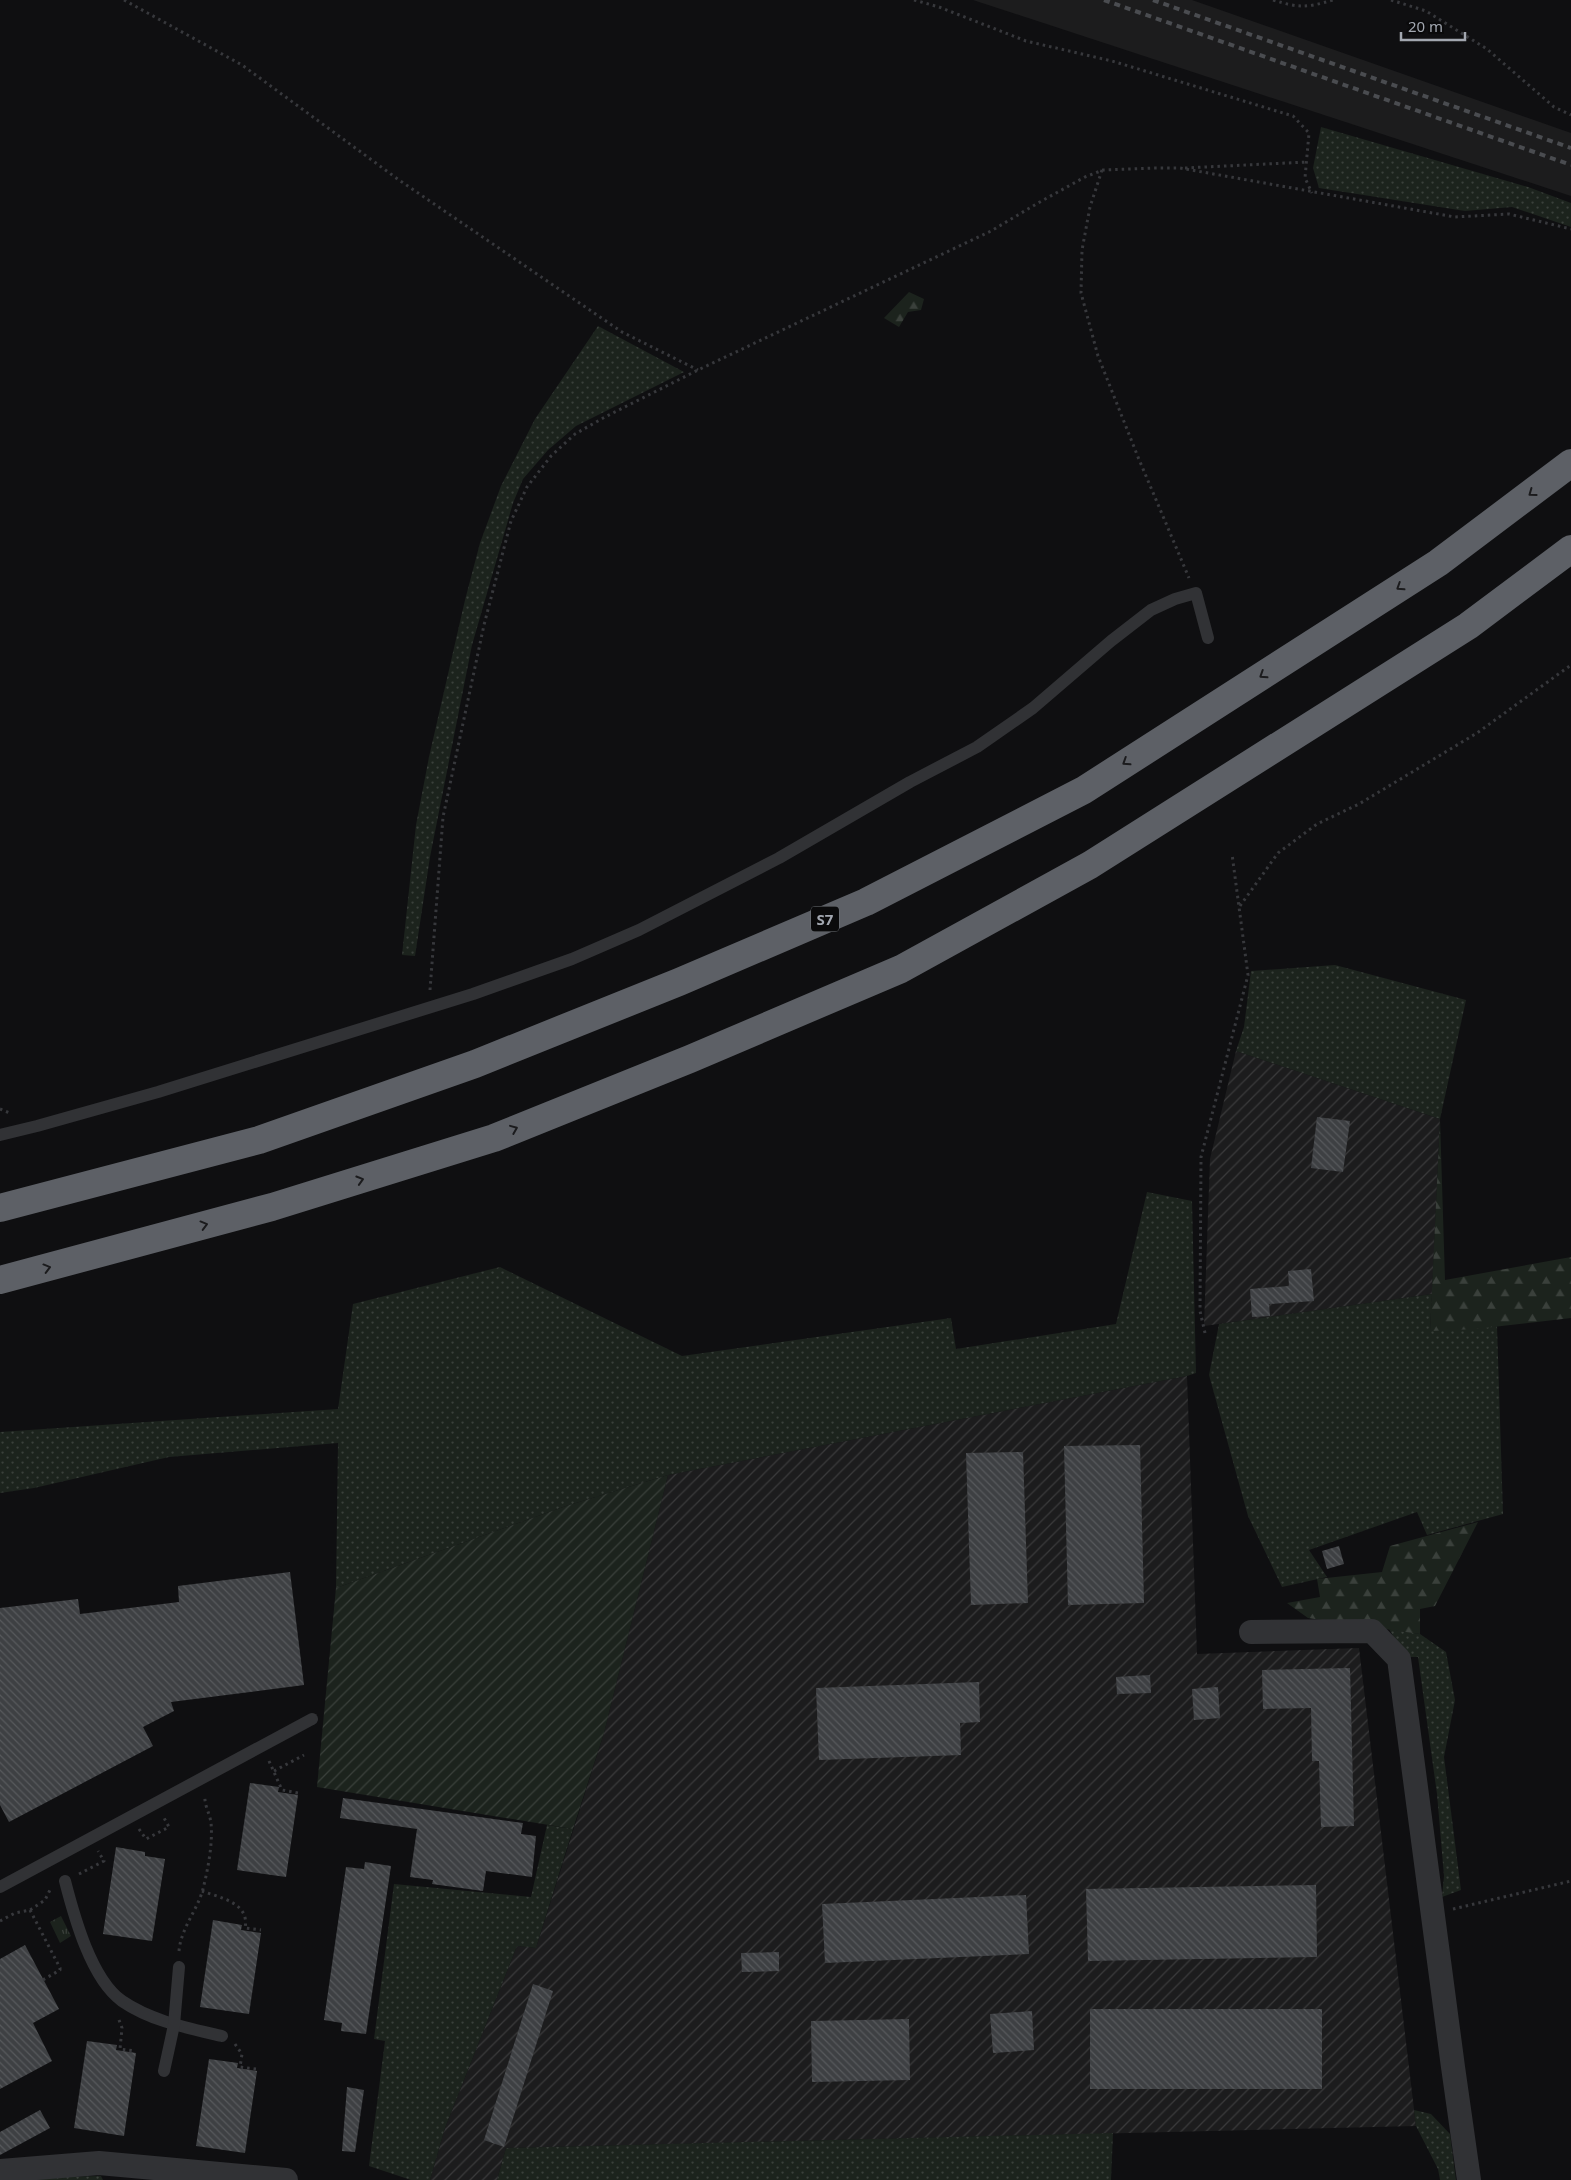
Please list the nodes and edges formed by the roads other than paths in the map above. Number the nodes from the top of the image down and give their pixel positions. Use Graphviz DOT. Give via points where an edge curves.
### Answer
graph roads {
  1 [pos="1571,463"];
  2 [pos="1571,550"];
  3 [pos="1208,638"];
  4 [pos="0,1135"];
  5 [pos="0,1208"];
  6 [pos="0,1280"];
  7 [pos="1251,1632"];
  8 [pos="312,1719"];
  9 [pos="65,1881"];
  10 [pos="0,1887"];
  11 [pos="180,1967"];
  12 [pos="174,2025"];
  13 [pos="222,2036"];
  14 [pos="164,2071"];
  15 [pos="0,2171"];
  16 [pos="286,2180"];
  17 [pos="1469,2180"];
  1 -- 5 [label="highway, S7, one-way" via="1438,563 1084,790 866,902 501,1053 268,1137"];
  6 -- 2 [label="highway, one-way" via="272,1207 494,1138 901,969 1090,865 1468,626"];
  3 -- 4 [label="lane" via="1196,593 1151,610 1033,708 977,747 779,858 597,948 473,994 148,1094"];
  7 -- 17 [label="street" via="1372,1632 1400,1659"];
  8 -- 10 [label="lane"];
  9 -- 12 [label="lane" via="85,1946 100,1976 120,2000"];
  11 -- 12 [label="lane"];
  12 -- 13 [label="lane"];
  12 -- 14 [label="lane"];
  15 -- 16 [label="street" via="99,2163"];
}
